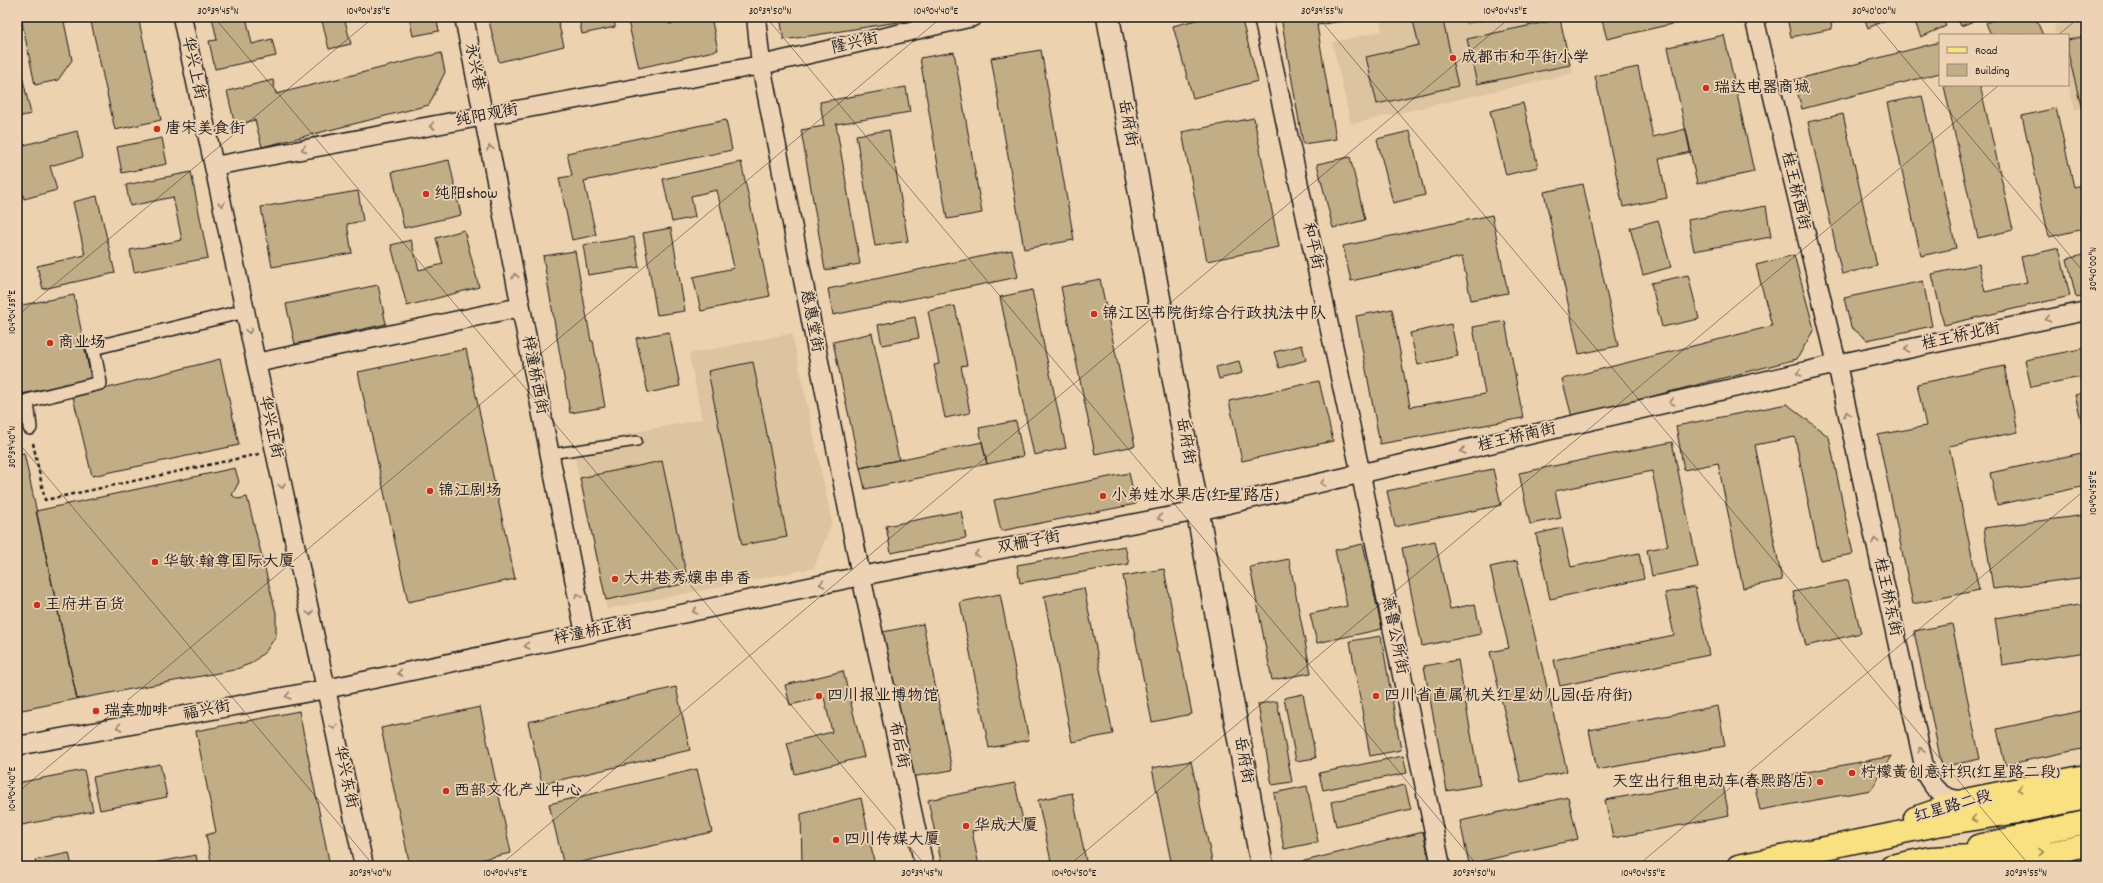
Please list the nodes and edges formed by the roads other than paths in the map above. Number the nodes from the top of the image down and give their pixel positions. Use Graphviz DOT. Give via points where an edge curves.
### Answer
graph roads {
  1 [pos="182,17"];
  2 [pos="464,17"];
  3 [pos="756,17"];
  4 [pos="973,17"];
  5 [pos="1108,17"];
  6 [pos="1263,17"];
  7 [pos="1754,17"];
  8 [pos="761,65"];
  9 [pos="484,116"];
  10 [pos="214,166"];
  11 [pos="521,307"];
  12 [pos="245,311"];
  13 [pos="2086,311"];
  14 [pos="256,363"];
  15 [pos="1836,364"];
  16 [pos="30,428"];
  17 [pos="637,441"];
  18 [pos="550,454"];
  19 [pos="1361,475"];
  20 [pos="1198,511"];
  21 [pos="861,576"];
  22 [pos="585,634"];
  23 [pos="326,689"];
  24 [pos="17,746"];
  25 [pos="2086,776"];
  26 [pos="2086,798"];
  27 [pos="1970,799"];
  28 [pos="2086,822"];
  29 [pos="2086,845"];
  30 [pos="1824,848"];
  31 [pos="1932,862"];
  32 [pos="364,866"];
  33 [pos="924,866"];
  34 [pos="1262,866"];
  35 [pos="1441,866"];
  36 [pos="1738,866"];
  37 [pos="1891,866"];
  1 -- 10 [label="street, 华兴上街"];
  2 -- 9 [label="street, 永兴巷"];
  3 -- 8 [label="street, 慈惠堂街"];
  4 -- 8 [label="street, 隆兴街"];
  5 -- 20 [label="street, 岳府街"];
  6 -- 19 [label="street, 和平街"];
  7 -- 15 [label="street, 桂王桥西街"];
  8 -- 9 [label="street, 纯阳观街"];
  8 -- 21 [label="street, 慈惠堂街"];
  9 -- 10 [label="street, 纯阳观街, one-way"];
  11 -- 9 [label="street, 梓潼桥西街, one-way"];
  10 -- 12 [label="street, 华兴正街, one-way"];
  11 -- 14 [label="street"];
  11 -- 18 [label="street, 梓潼桥西街"];
  12 -- 14 [label="street, 华兴正街, one-way"];
  12 -- 16 [label="street" via="93,348 100,383 27,401"];
  13 -- 15 [label="street, 桂王桥北街, one-way"];
  14 -- 23 [label="street, 华兴正街, one-way"];
  15 -- 19 [label="street, 桂王桥南街, one-way"];
  27 -- 15 [label="street, 桂王桥东街, one-way" via="1957,800 1940,794 1926,775"];
  17 -- 18 [label="lane"];
  22 -- 18 [label="street, 梓潼桥西街, one-way"];
  19 -- 20 [label="street, 桂王桥南街, one-way"];
  19 -- 35 [label="street, 燕鲁公所街"];
  20 -- 21 [label="street, 双栅子街, one-way"];
  20 -- 34 [label="street, 岳府街"];
  21 -- 22 [label="street, 梓潼桥正街, one-way"];
  21 -- 33 [label="street, 布后街"];
  22 -- 23 [label="street, 梓潼桥正街, one-way"];
  23 -- 24 [label="street, 福兴街, one-way"];
  23 -- 32 [label="street, 华兴东街, one-way"];
  25 -- 27 [label="main road, 红星路二段, one-way"];
  26 -- 30 [label="main road, 红星路二段, one-way"];
  27 -- 30 [label="main road, 红星路二段"];
  28 -- 31 [label="main road" via="2022,835"];
  31 -- 29 [label="main road, one-way" via="2054,852"];
  30 -- 36 [label="main road, 红星路二段"];
  31 -- 37 [label="main road"];
}
